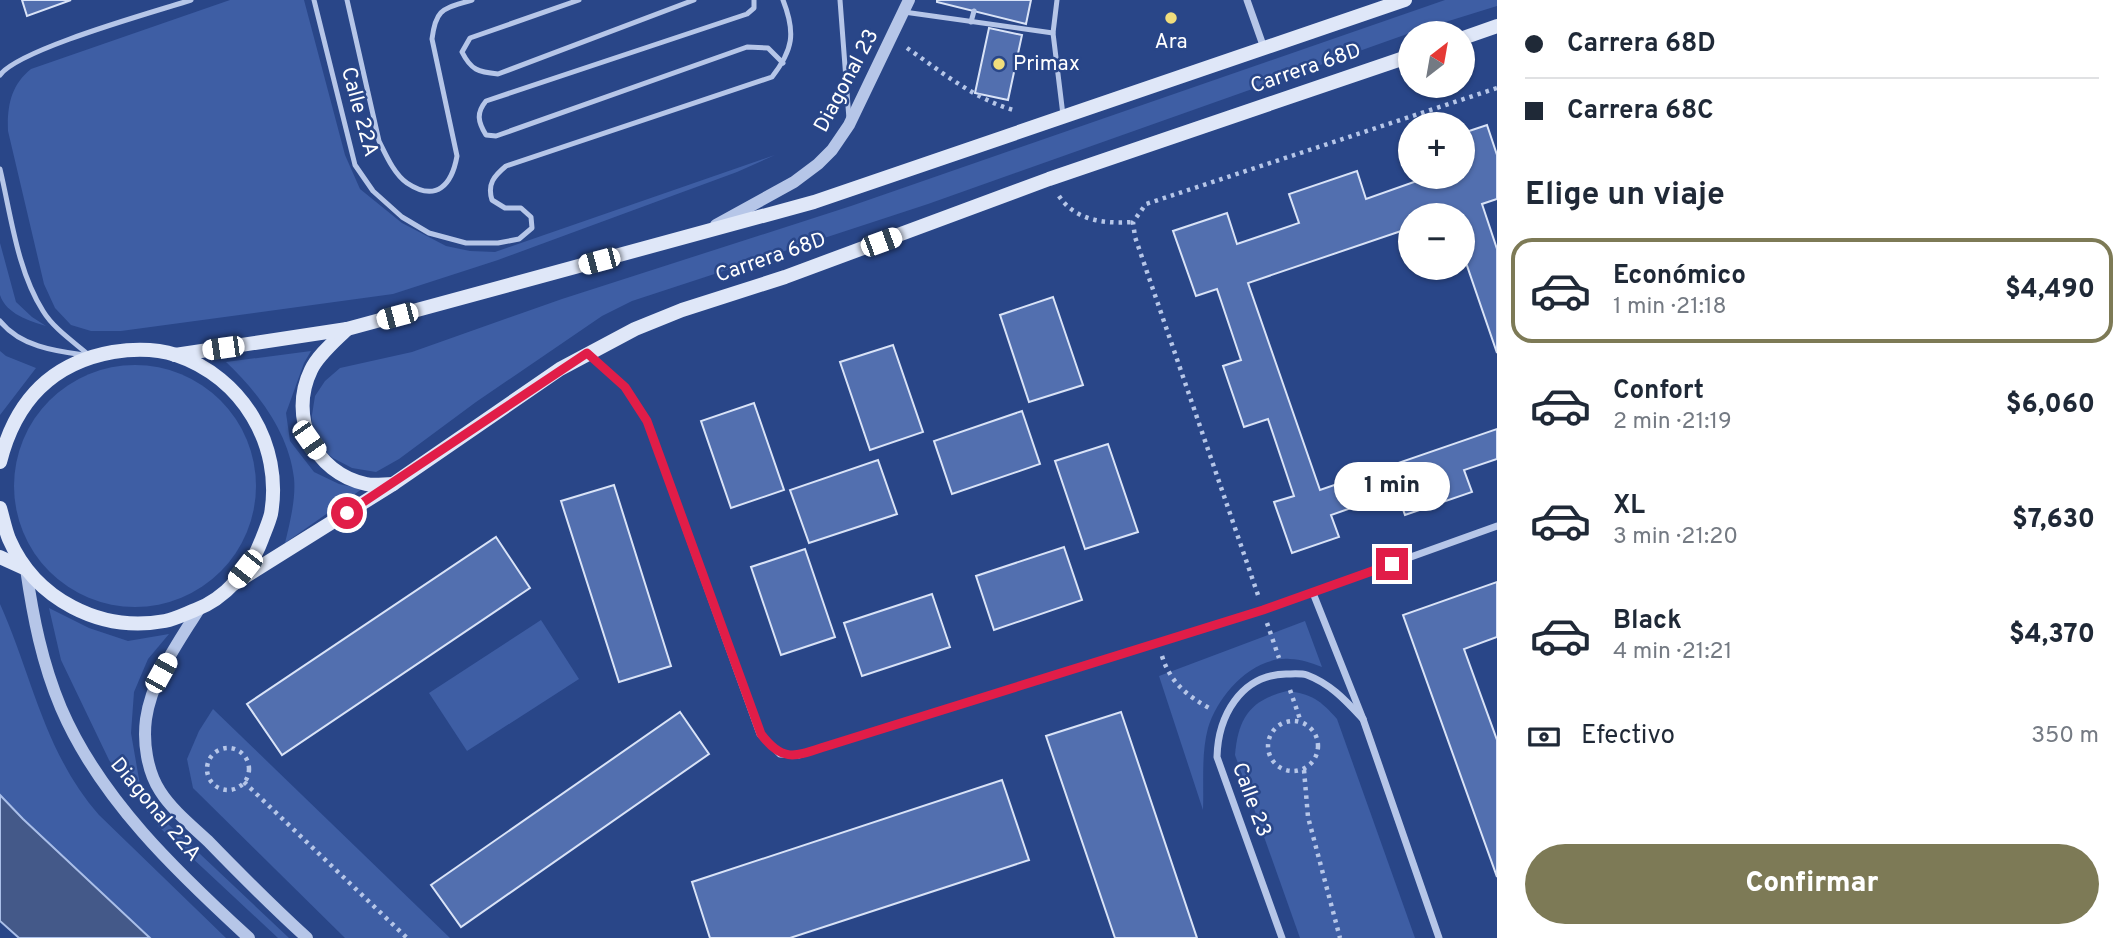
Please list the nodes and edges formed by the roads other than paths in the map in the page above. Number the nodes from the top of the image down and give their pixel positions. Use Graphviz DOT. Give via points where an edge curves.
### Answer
graph roads {
  1 [pos="191,0"];
  2 [pos="314,0"];
  3 [pos="347,0"];
  4 [pos="472,0"];
  5 [pos="579,0"];
  6 [pos="694,0"];
  7 [pos="754,0"];
  8 [pos="783,0"];
  9 [pos="839,0"];
  10 [pos="1057,0"];
  11 [pos="1247,0"];
  12 [pos="1405,0"];
  13 [pos="906,6"];
  14 [pos="974,11"];
  15 [pos="971,22"];
  16 [pos="1497,26"];
  17 [pos="1053,33"];
  18 [pos="1475,34"];
  19 [pos="1264,48"];
  20 [pos="1398,60"];
  21 [pos="783,63"];
  22 [pos="0,75"];
  23 [pos="1064,117"];
  24 [pos="849,125"];
  25 [pos="0,169"];
  26 [pos="700,234"];
  27 [pos="0,321"];
  28 [pos="347,329"];
  29 [pos="587,353"];
  30 [pos="175,355"];
  31 [pos="90,356"];
  32 [pos="0,462"];
  33 [pos="393,484"];
  34 [pos="0,508"];
  35 [pos="1497,526"];
  36 [pos="0,557"];
  37 [pos="26,569"];
  38 [pos="233,584"];
  39 [pos="1313,593"];
  40 [pos="199,609"];
  41 [pos="1363,719"];
  42 [pos="249,938"];
  43 [pos="307,938"];
  44 [pos="1282,938"];
  45 [pos="1439,938"];
  1 -- 22 [label="lane" via="30,54"];
  2 -- 21 [label="lane, Calle 22A" via="355,165 373,191 402,217 429,233 466,243 519,239 532,228 530,217 521,208 505,208 492,200 489,190 494,176 506,166 772,77"];
  3 -- 4 [label="lane, Calle 22A" via="379,141 407,183 429,192 441,189 454,174 457,156 432,39 434,22 442,10"];
  5 -- 6 [label="lane" via="470,38 462,52 470,67 498,74"];
  7 -- 21 [label="lane" via="754,8 747,13 486,101 480,108 479,123 486,135 496,135 747,47 768,48"];
  8 -- 21 [label="lane" via="792,29"];
  9 -- 24 [label="lane"];
  10 -- 17 [label="lane"];
  11 -- 19 [label="street"];
  12 -- 19 [label="main road, Carrera 68D"];
  13 -- 15 [label="lane"];
  13 -- 24 [label="street, Diagonal 23"];
  14 -- 15 [label="lane"];
  15 -- 17 [label="lane"];
  16 -- 18 [label="main road"];
  17 -- 23 [label="lane"];
  19 -- 23 [label="main road, Carrera 68D"];
  20 -- 29 [label="main road, Carrera 68D" via="682,310"];
  23 -- 26 [label="main road, Carrera 68D" via="814,202"];
  24 -- 26 [label="street, Diagonal 23" via="832,150 794,182"];
  25 -- 31 [label="lane" via="24,270 43,311"];
  26 -- 28 [label="main road, Carrera 68D"];
  27 -- 31 [label="lane" via="21,338 49,350"];
  28 -- 30 [label="main road, Carrera 68D"];
  28 -- 33 [label="main road" via="312,367 303,391 301,416 323,461 344,476 367,484"];
  29 -- 33 [label="main road, Carrera 68D"];
  29 -- 39 [label="street" via="625,387 647,421 761,734 780,754 799,755"];
  30 -- 31 [label="main road" via="132,349"];
  30 -- 38 [label="main road" via="212,372 243,400 263,433 273,474 271,515 256,554"];
  31 -- 32 [label="main road" via="55,374 32,395 6,438"];
  33 -- 38 [label="main road, Carrera 68D"];
  34 -- 37 [label="main road" via="8,538"];
  35 -- 39 [label="street"];
  36 -- 37 [label="main road"];
  37 -- 40 [label="main road" via="63,603 96,618 131,624 166,621"];
  37 -- 42 [label="street, Diagonal 22A" via="34,628 46,667 87,757 155,845"];
  38 -- 40 [label="main road"];
  39 -- 41 [label="street, Calle 23"];
  40 -- 43 [label="street, Diagonal 22A" via="151,696 146,719 150,772 160,792 182,816"];
  41 -- 44 [label="street, Calle 23" via="1334,689 1305,674 1261,678 1248,686 1224,715 1217,757"];
  41 -- 45 [label="street, Calle 23"];
}
